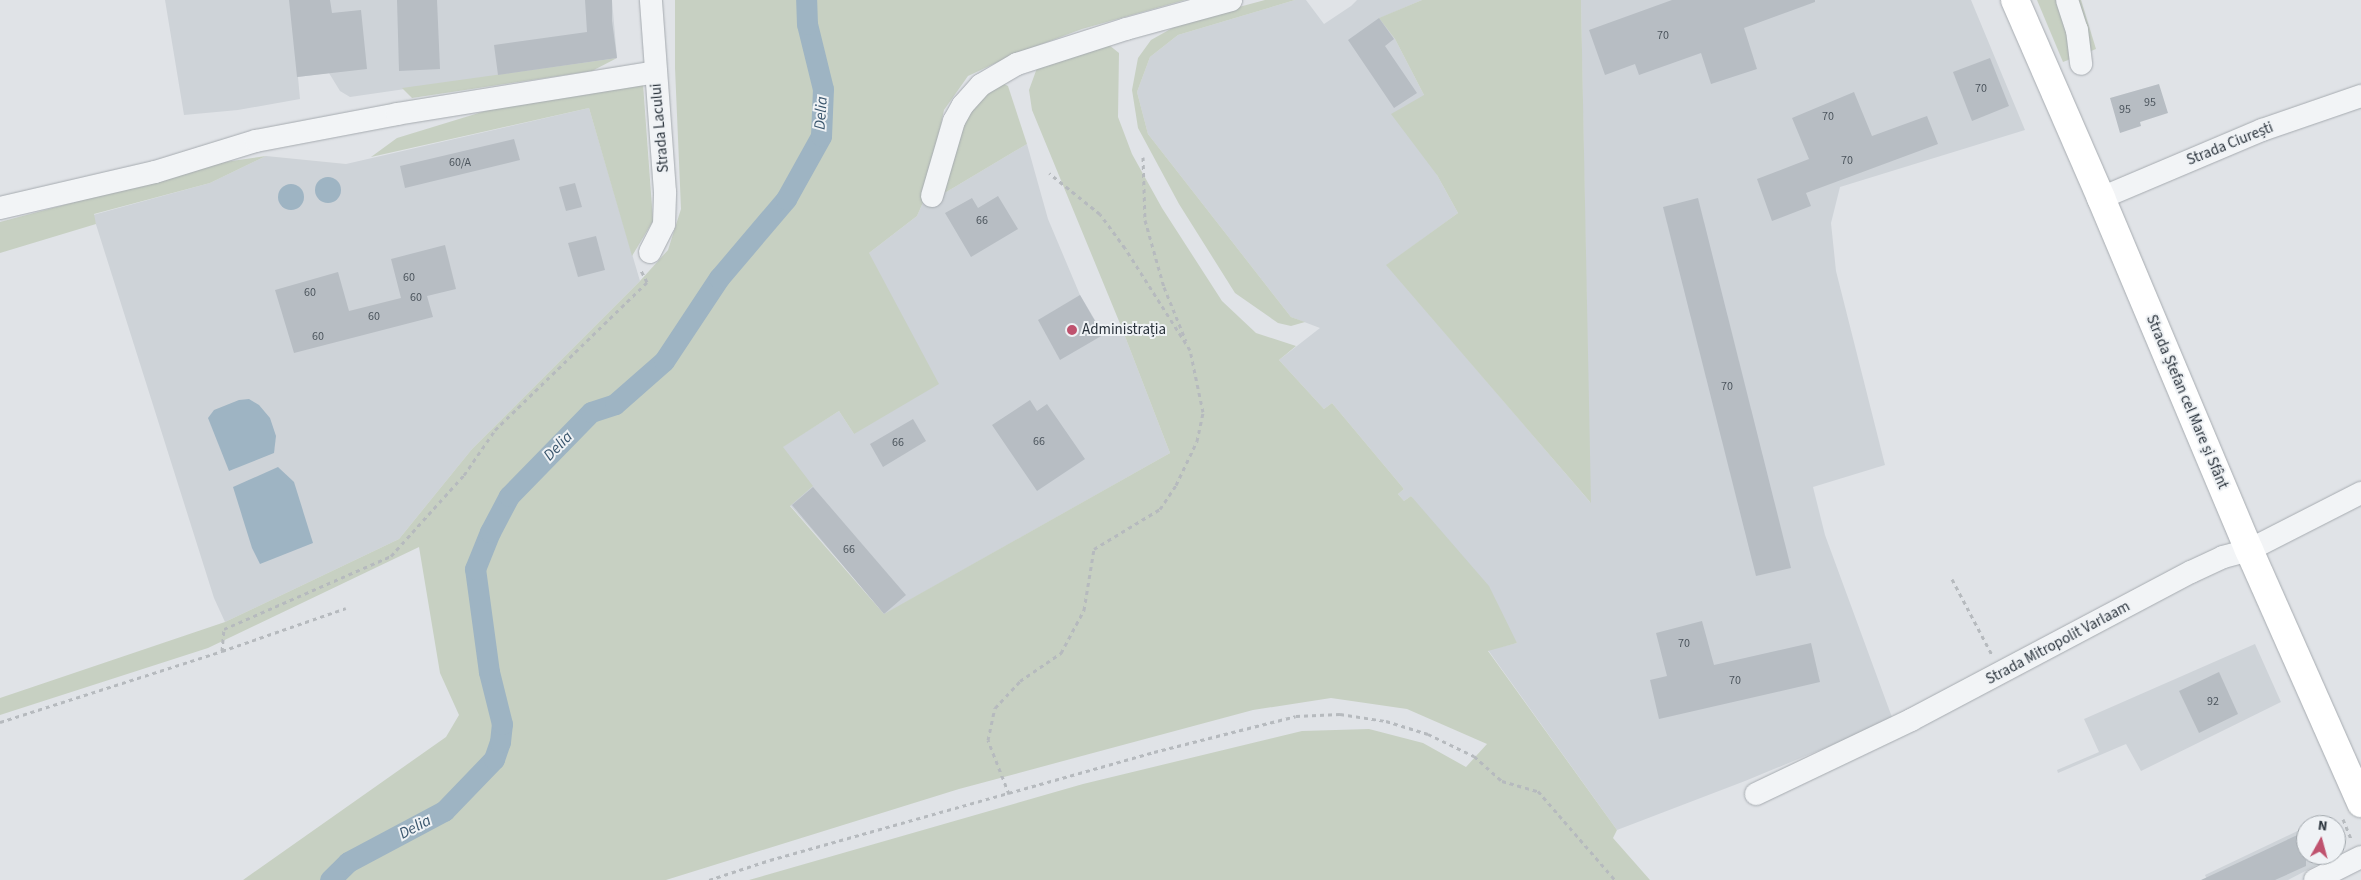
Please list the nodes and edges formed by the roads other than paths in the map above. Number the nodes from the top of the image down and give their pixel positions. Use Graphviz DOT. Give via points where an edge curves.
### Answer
graph roads {
  1 [pos="651,0"];
  2 [pos="1231,0"];
  3 [pos="2015,0"];
  4 [pos="2067,0"];
  5 [pos="656,72"];
  6 [pos="2048,76"];
  7 [pos="2361,96"];
  8 [pos="932,196"];
  9 [pos="2101,198"];
  10 [pos="0,208"];
  11 [pos="644,257"];
  12 [pos="2361,493"];
  13 [pos="2249,550"];
  14 [pos="1756,794"];
  15 [pos="2361,803"];
  16 [pos="2361,857"];
  17 [pos="2315,880"];
  1 -- 5 [label="street, Strada Lacului"];
  2 -- 8 [label="street" via="1017,64 981,85 954,121"];
  3 -- 6 [label="main road, Strada Ștefan cel Mare și Sfânt"];
  4 -- 6 [label="street" via="2089,62"];
  5 -- 10 [label="street" via="397,114 256,141 155,172"];
  5 -- 11 [label="street, Strada Lacului" via="666,192 664,224"];
  6 -- 9 [label="main road, Strada Ștefan cel Mare și Sfânt"];
  7 -- 9 [label="street, Strada Ciurești" via="2262,130"];
  9 -- 13 [label="main road, Strada Ștefan cel Mare și Sfânt"];
  12 -- 13 [label="street, Strada Mitropolit Varlaam"];
  13 -- 14 [label="street, Strada Mitropolit Varlaam" via="2223,557 2191,572 1911,720"];
  13 -- 15 [label="main road, Strada Ștefan cel Mare și Sfânt"];
  16 -- 17 [label="street"];
}
